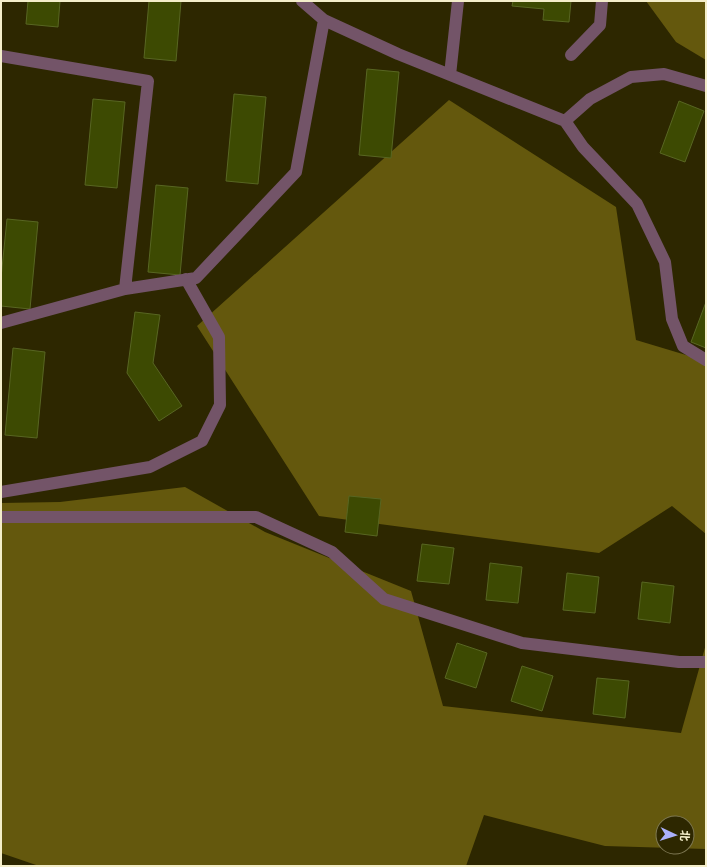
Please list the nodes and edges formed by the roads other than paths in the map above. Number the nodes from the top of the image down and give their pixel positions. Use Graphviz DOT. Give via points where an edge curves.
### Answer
graph roads {
  1 [pos="302,1"];
  2 [pos="458,1"];
  3 [pos="602,1"];
  4 [pos="324,20"];
  5 [pos="571,55"];
  6 [pos="1,56"];
  7 [pos="450,75"];
  8 [pos="706,86"];
  9 [pos="565,120"];
  10 [pos="186,279"];
  11 [pos="125,289"];
  12 [pos="1,323"];
  13 [pos="706,360"];
  14 [pos="1,492"];
  15 [pos="1,517"];
  16 [pos="706,662"];
  1 -- 4 [label="street"];
  2 -- 7 [label="street"];
  3 -- 5 [label="street" via="600,25"];
  4 -- 7 [label="street"];
  4 -- 10 [label="street" via="296,172 196,278"];
  6 -- 11 [label="street" via="148,81"];
  7 -- 9 [label="street"];
  8 -- 9 [label="street" via="664,74 631,77 590,98"];
  9 -- 13 [label="street" via="584,147 638,204 665,262 672,319 684,346"];
  10 -- 11 [label="street"];
  10 -- 14 [label="street" via="219,337 220,406 202,441 150,467"];
  11 -- 12 [label="street"];
  15 -- 16 [label="street" via="256,517 332,552 384,600 522,643 679,662"];
}
